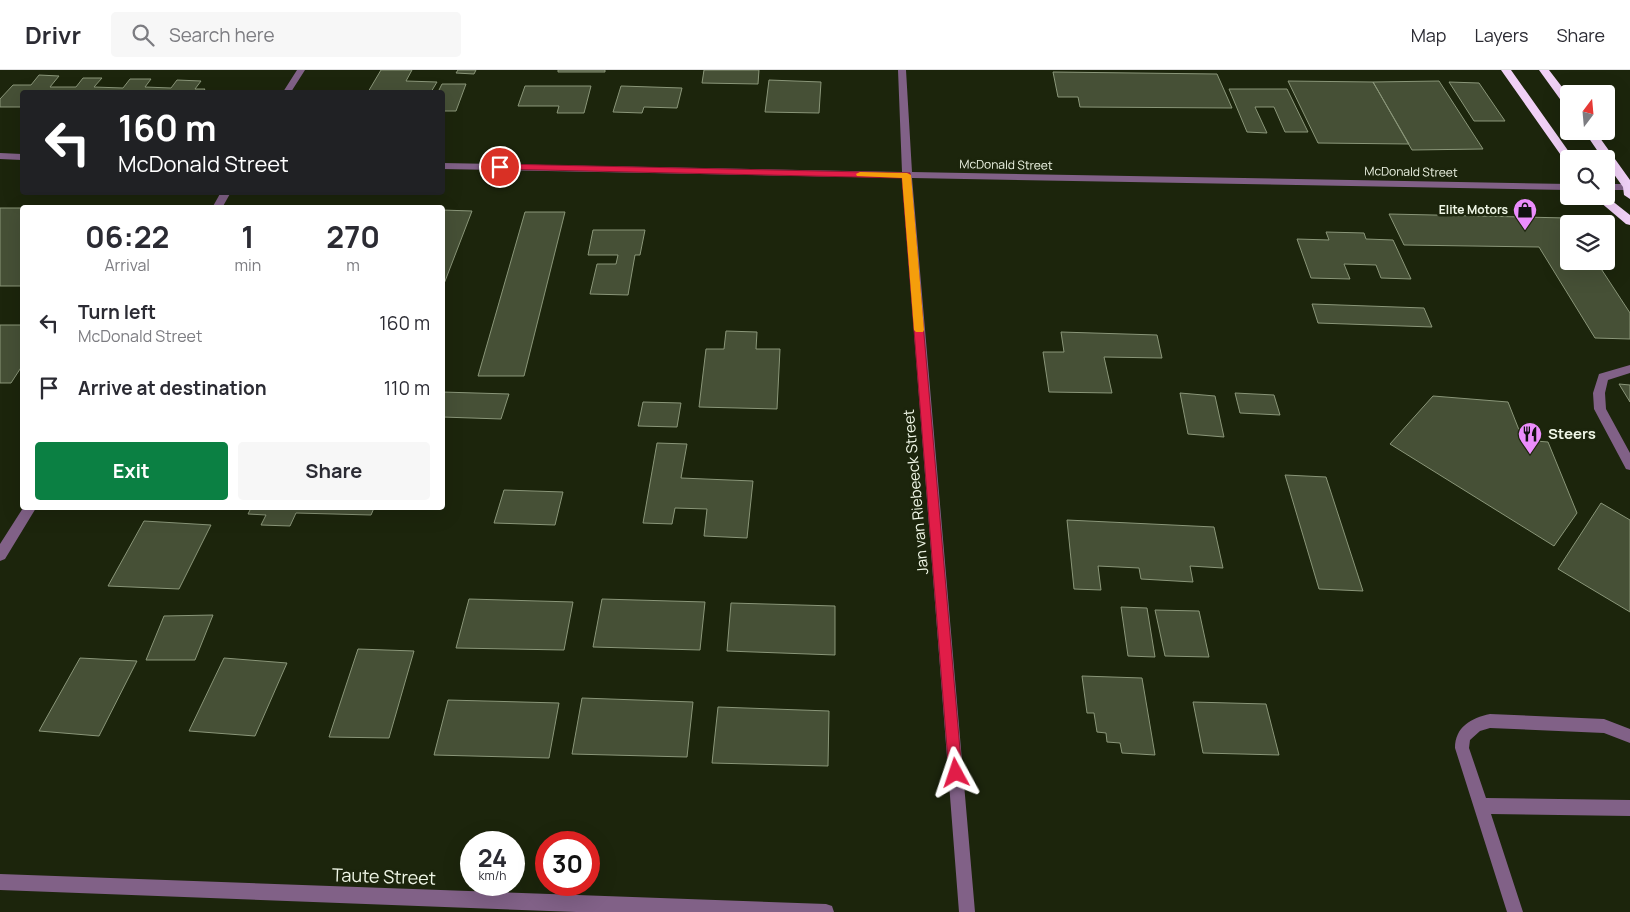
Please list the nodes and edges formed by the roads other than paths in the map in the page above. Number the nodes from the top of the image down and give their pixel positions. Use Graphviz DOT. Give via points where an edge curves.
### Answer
graph roads {
  1 [pos="301,70"];
  2 [pos="902,70"];
  3 [pos="1506,70"];
  4 [pos="1544,70"];
  5 [pos="288,90"];
  6 [pos="1560,92"];
  7 [pos="1595,140"];
  8 [pos="1563,150"];
  9 [pos="0,156"];
  10 [pos="20,157"];
  11 [pos="445,166"];
  12 [pos="907,175"];
  13 [pos="1560,187"];
  14 [pos="1615,188"];
  15 [pos="1630,190"];
  16 [pos="1611,205"];
  17 [pos="1630,221"];
  18 [pos="1630,369"];
  19 [pos="1630,465"];
  20 [pos="29,510"];
  21 [pos="0,555"];
  22 [pos="1630,736"];
  23 [pos="1480,806"];
  24 [pos="1630,808"];
  25 [pos="0,882"];
  26 [pos="489,907"];
  27 [pos="826,912"];
  28 [pos="967,912"];
  29 [pos="1515,912"];
  1 -- 5 [label="street"];
  2 -- 12 [label="street, Jan van Riebeeck Street"];
  3 -- 8 [label="highway"];
  4 -- 6 [label="highway"];
  7 -- 15 [label="highway"];
  9 -- 10 [label="street"];
  11 -- 12 [label="street, McDonald Street"];
  12 -- 13 [label="street, McDonald Street"];
  12 -- 28 [label="street, Jan van Riebeeck Street"];
  14 -- 15 [label="street"];
  16 -- 17 [label="highway"];
  18 -- 19 [label="street" via="1603,377 1599,393 1600,409"];
  20 -- 21 [label="street"];
  22 -- 23 [label="street" via="1604,726 1490,721 1476,725 1465,733 1461,743"];
  23 -- 24 [label="street"];
  23 -- 29 [label="street"];
  25 -- 26 [label="street, Taute Street"];
  26 -- 27 [label="street, Taute Street"];
}
